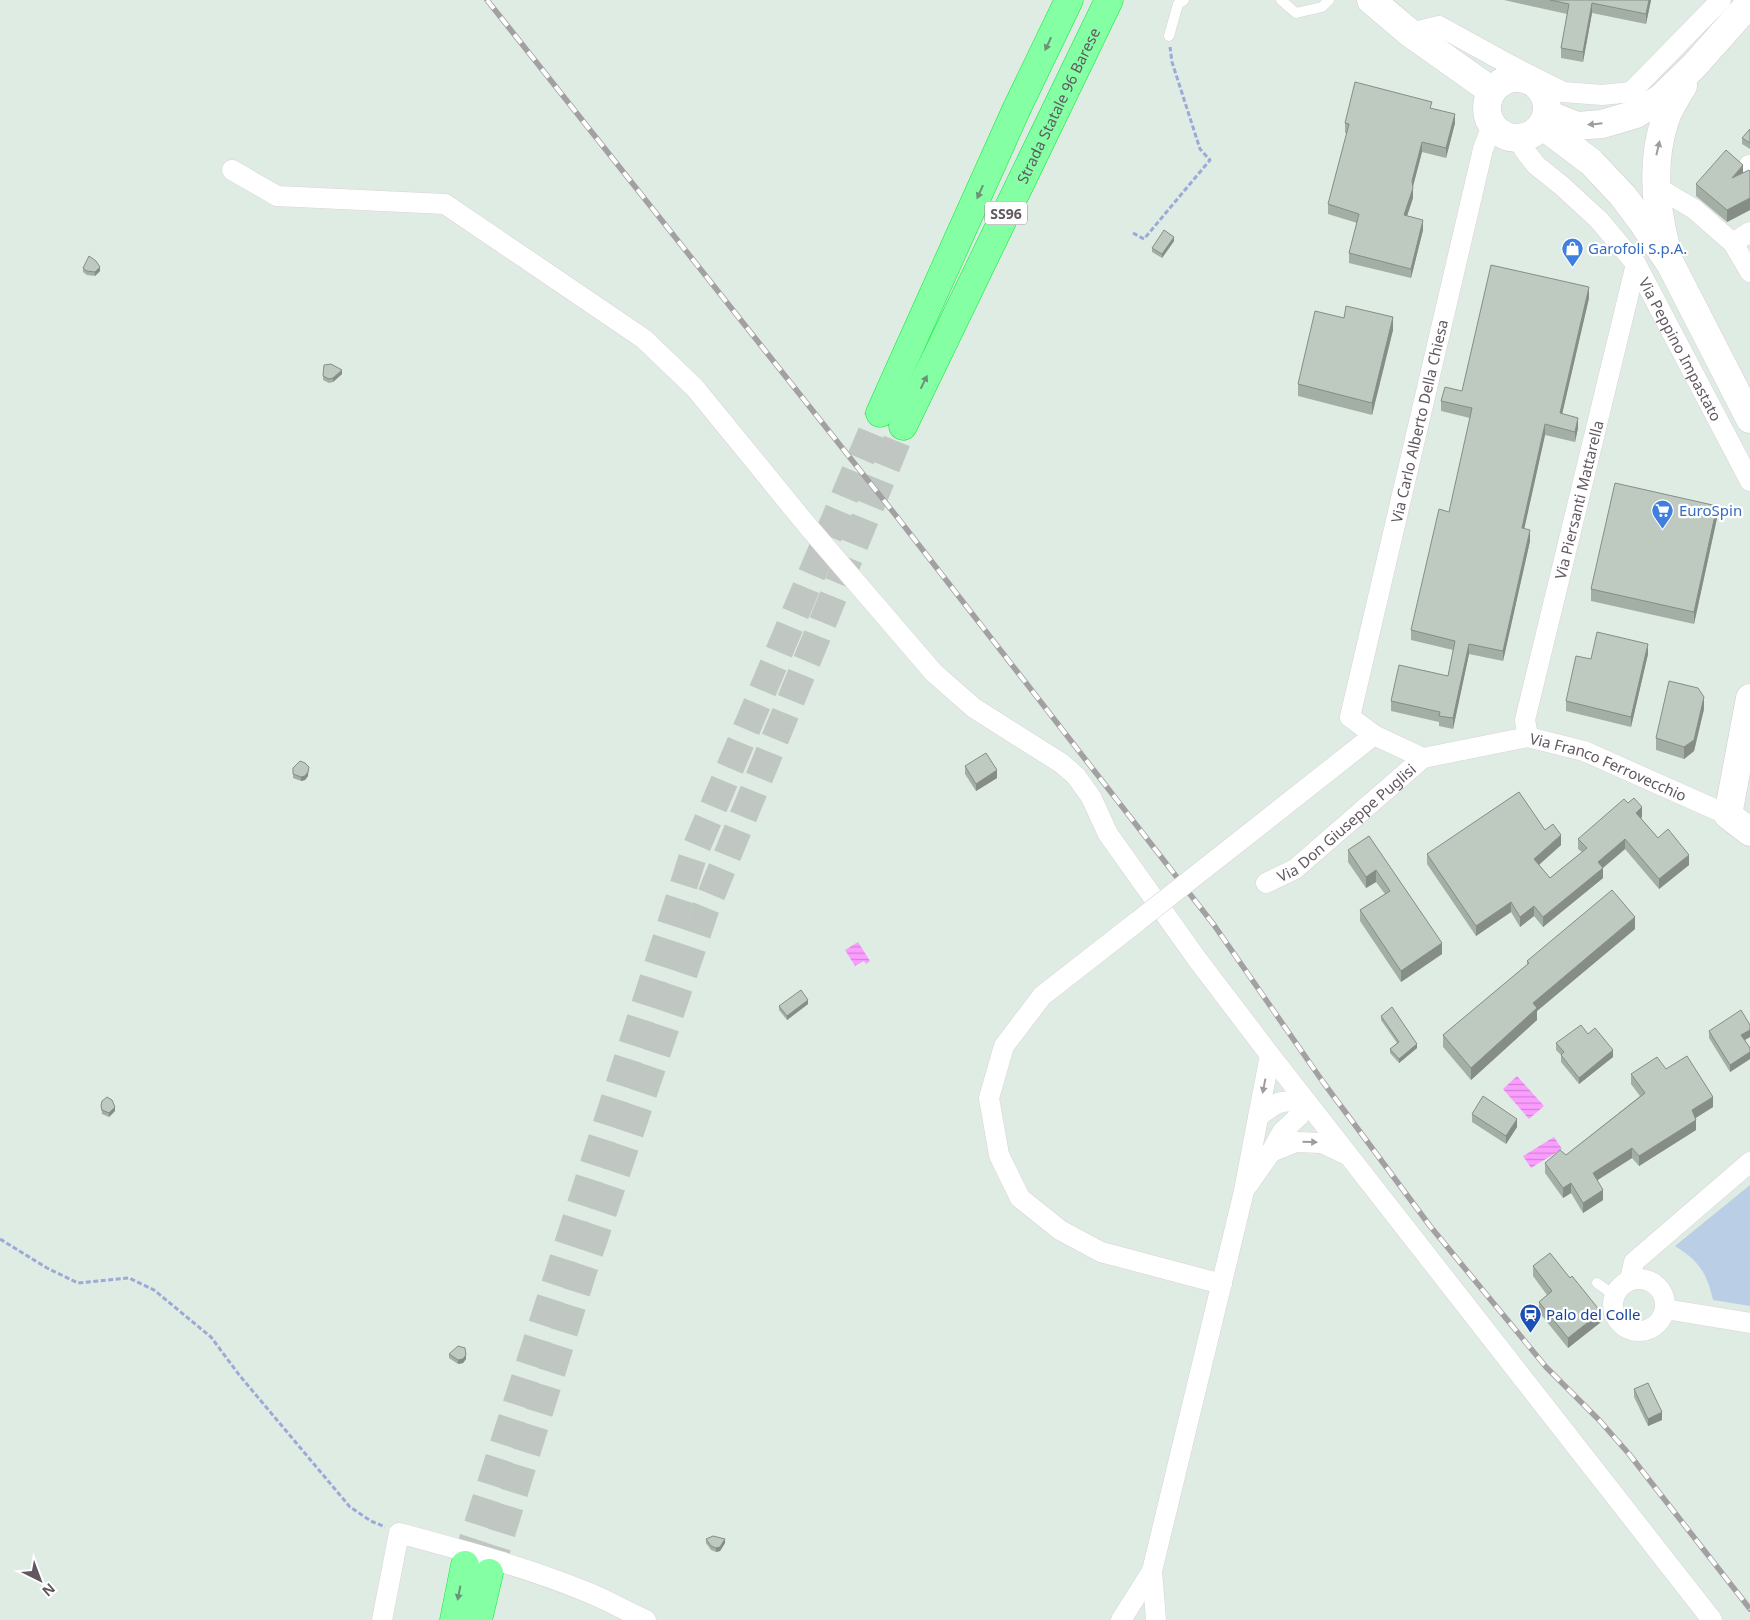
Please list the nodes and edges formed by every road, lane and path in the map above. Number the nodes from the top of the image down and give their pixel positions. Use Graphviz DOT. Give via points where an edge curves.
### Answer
graph roads {
  1 [pos="1069,0"];
  2 [pos="1109,0"];
  3 [pos="1184,0"];
  4 [pos="1281,0"];
  5 [pos="1329,0"];
  6 [pos="1371,0"];
  7 [pos="1721,0"];
  8 [pos="1750,4"];
  9 [pos="1410,33"];
  10 [pos="1169,36"];
  11 [pos="1694,66"];
  12 [pos="1492,91"];
  13 [pos="1545,120"];
  14 [pos="1492,126"];
  15 [pos="1518,139"];
  16 [pos="232,170"];
  17 [pos="1655,186"];
  18 [pos="1750,232"];
  19 [pos="1133,233"];
  20 [pos="1733,243"];
  21 [pos="1636,264"];
  22 [pos="1671,265"];
  23 [pos="1750,272"];
  24 [pos="880,413"];
  25 [pos="1750,419"];
  26 [pos="903,426"];
  27 [pos="1750,480"];
  28 [pos="1750,698"];
  29 [pos="1374,734"];
  30 [pos="1528,737"];
  31 [pos="1423,758"];
  32 [pos="1728,815"];
  33 [pos="1750,832"];
  34 [pos="1266,883"];
  35 [pos="1270,1055"];
  36 [pos="1308,1104"];
  37 [pos="1258,1117"];
  38 [pos="1271,1152"];
  39 [pos="1348,1156"];
  40 [pos="1750,1162"];
  41 [pos="1244,1191"];
  42 [pos="0,1239"];
  43 [pos="1630,1280"];
  44 [pos="1597,1283"];
  45 [pos="1222,1284"];
  46 [pos="1615,1296"];
  47 [pos="1665,1309"];
  48 [pos="1750,1323"];
  49 [pos="399,1533"];
  50 [pos="1152,1571"];
  51 [pos="382,1620"];
  52 [pos="454,1620"];
  53 [pos="478,1620"];
  54 [pos="646,1620"];
  55 [pos="1121,1620"];
  56 [pos="1156,1620"];
  57 [pos="1712,1620"];
  1 -- 24 [label="highway, SS96, one-way"];
  26 -- 2 [label="highway, Strada Statale 96 Barese / SS96, one-way"];
  3 -- 10 [label="lane" via="1178,4"];
  4 -- 5 [label="lane" via="1296,13 1322,7"];
  6 -- 9 [label="street"];
  7 -- 9 [label="street" via="1631,92 1602,95 1563,92 1439,26"];
  8 -- 11 [label="street"];
  9 -- 12 [label="street"];
  10 -- 19 [label="path" via="1172,62 1200,149 1210,160 1144,238"];
  11 -- 13 [label="street, one-way" via="1661,98 1636,114 1602,124 1577,126"];
  17 -- 11 [label="street, one-way" via="1657,156 1665,120"];
  12 -- 13 [label="street" via="1508,79 1529,80 1544,94 1547,104"];
  12 -- 14 [label="street" via="1487,109"];
  13 -- 15 [label="street" via="1536,132"];
  13 -- 22 [label="street" via="1624,196"];
  14 -- 15 [label="street" via="1504,135"];
  14 -- 29 [label="street, Via Carlo Alberto Della Chiesa" via="1483,149 1350,717"];
  15 -- 21 [label="street, Via Peppino Impastato" via="1536,165 1599,220"];
  16 -- 35 [label="street" via="277,196 445,204 644,339 696,388 806,524 934,673 974,708 1076,776 1129,865"];
  17 -- 20 [label="street" via="1694,209"];
  17 -- 22 [label="street" via="1660,224"];
  18 -- 20 [label="street"];
  20 -- 23 [label="street"];
  21 -- 27 [label="street, Via Peppino Impastato"];
  21 -- 30 [label="street, Via Piersanti Mattarella" via="1525,720"];
  22 -- 25 [label="street"];
  28 -- 32 [label="street"];
  29 -- 31 [label="street"];
  29 -- 45 [label="street, bridge" via="1042,996 1004,1046 988,1098 999,1155 1020,1198 1060,1230 1101,1252"];
  30 -- 31 [label="street, Via Franco Ferrovecchio"];
  30 -- 32 [label="street, Via Franco Ferrovecchio" via="1584,751"];
  31 -- 34 [label="street, Via Don Giuseppe Puglisi" via="1295,869"];
  32 -- 33 [label="street, Via Franco Ferrovecchio"];
  35 -- 36 [label="street"];
  35 -- 37 [label="street, one-way"];
  36 -- 37 [label="street" via="1290,1100 1274,1103"];
  36 -- 38 [label="street" via="1282,1132"];
  36 -- 39 [label="street"];
  37 -- 41 [label="street"];
  38 -- 39 [label="street, one-way" via="1296,1142 1322,1143"];
  38 -- 41 [label="street"];
  39 -- 57 [label="street"];
  40 -- 43 [label="street" via="1634,1262"];
  41 -- 45 [label="street"];
  42 -- 49 [label="path" via="78,1283 129,1278 154,1290 211,1337 350,1507 371,1521"];
  43 -- 46 [label="street"];
  43 -- 47 [label="street" via="1648,1280 1656,1285 1662,1291"];
  44 -- 46 [label="lane"];
  45 -- 50 [label="street"];
  46 -- 47 [label="street" via="1613,1305 1618,1321 1633,1331 1650,1329 1658,1324"];
  47 -- 48 [label="street"];
  49 -- 51 [label="street"];
  49 -- 54 [label="street" via="555,1580 589,1592"];
  50 -- 55 [label="street"];
  50 -- 56 [label="street"];
  53 -- 52 [label="highway, one-way" via="477,1569"];
}
